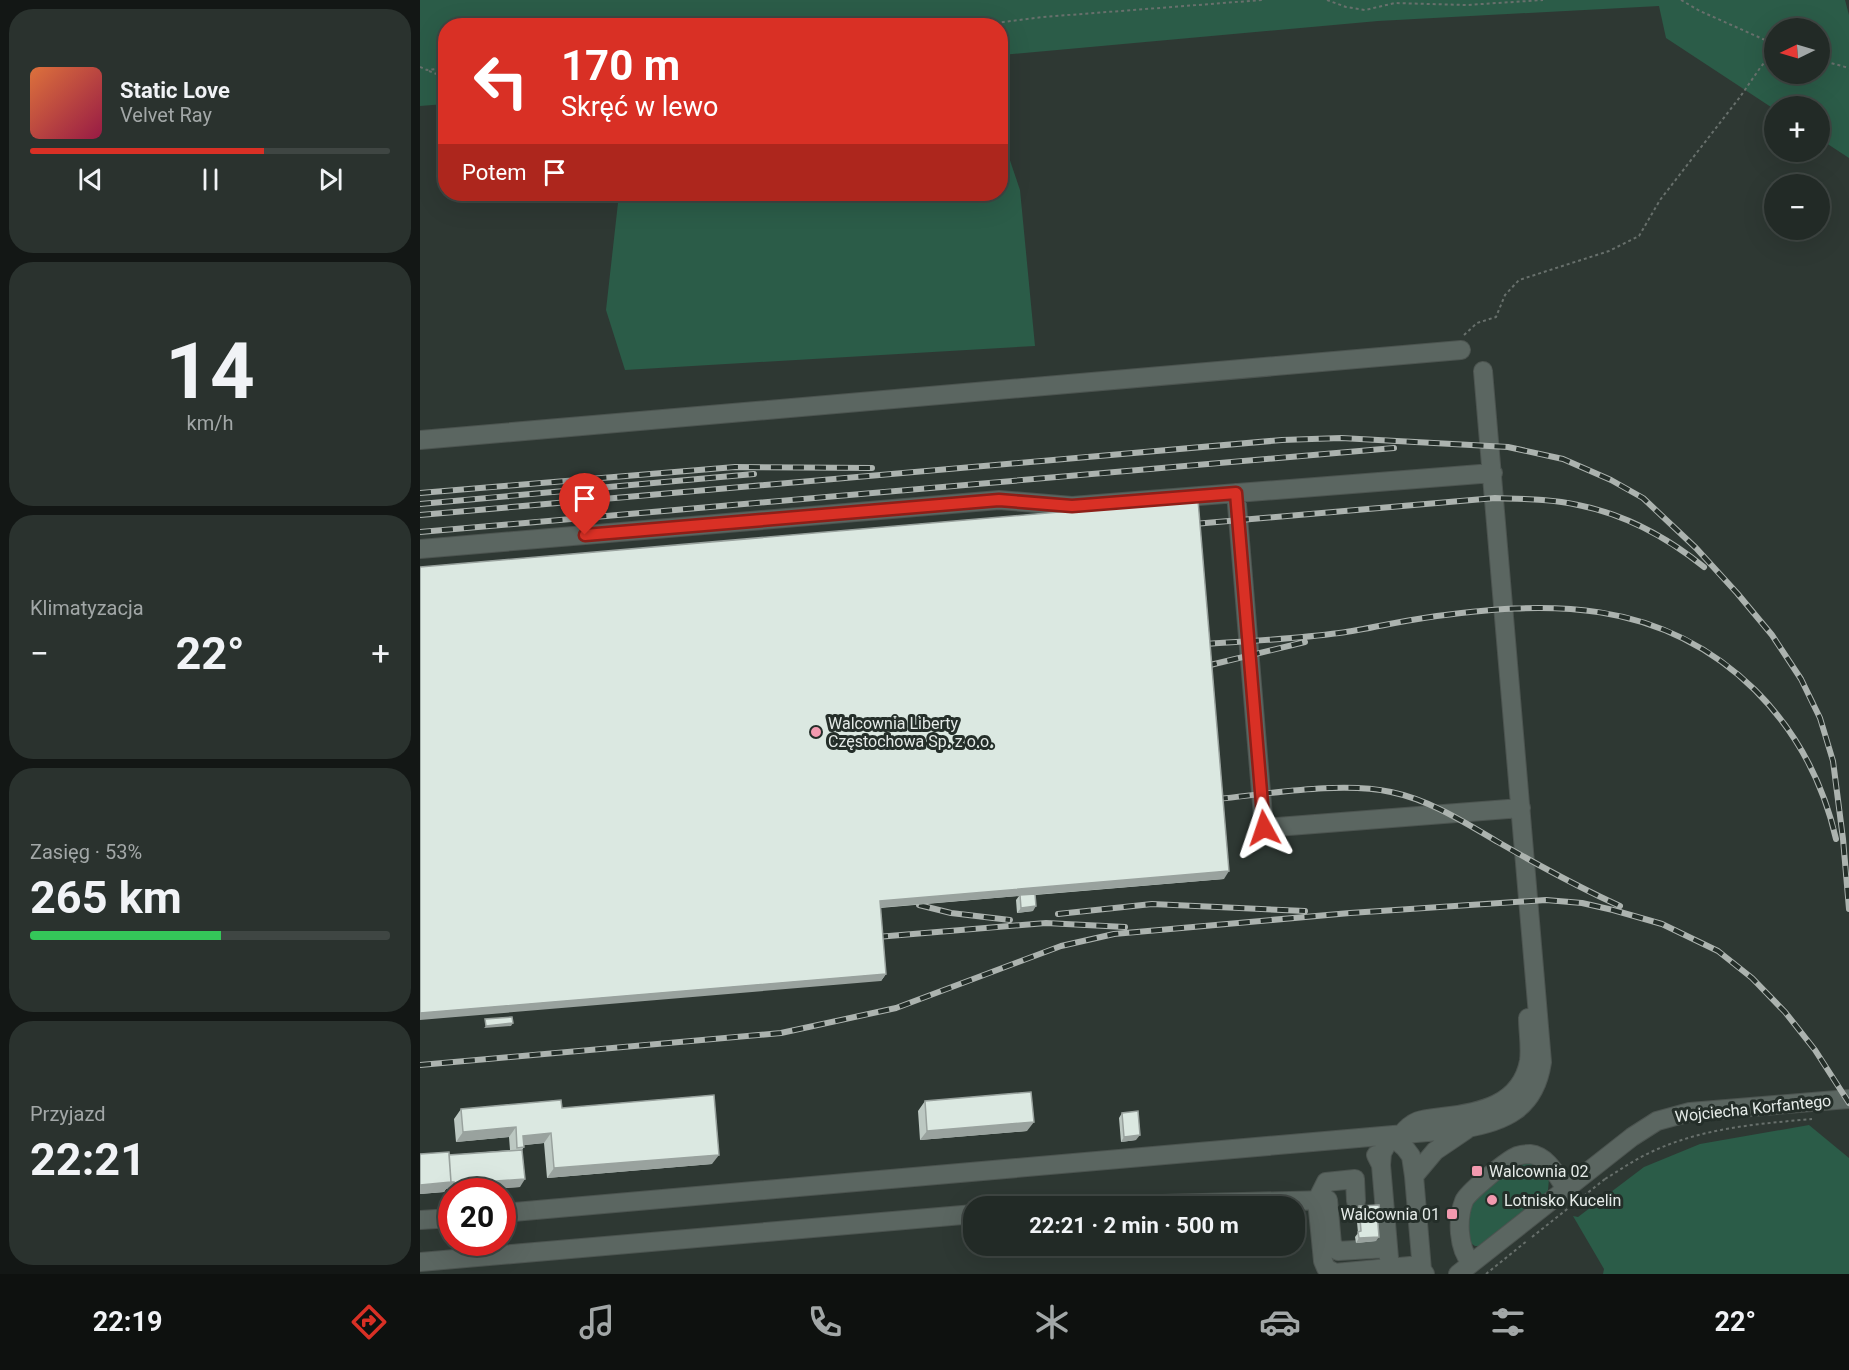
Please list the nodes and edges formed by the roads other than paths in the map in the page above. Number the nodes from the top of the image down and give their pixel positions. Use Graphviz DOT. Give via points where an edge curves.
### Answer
graph roads {
  1 [pos="1461,350"];
  2 [pos="1483,371"];
  3 [pos="420,440"];
  4 [pos="1493,473"];
  5 [pos="1236,493"];
  6 [pos="420,549"];
  7 [pos="1521,808"];
  8 [pos="1536,974"];
  9 [pos="1849,1099"];
  10 [pos="1472,1127"];
  11 [pos="1350,1140"];
  12 [pos="1392,1145"];
  13 [pos="1414,1176"];
  14 [pos="1566,1189"];
  15 [pos="1305,1200"];
  16 [pos="1317,1200"];
  17 [pos="1356,1201"];
  18 [pos="516,1212"];
  19 [pos="963,1215"];
  20 [pos="438,1219"];
  21 [pos="420,1220"];
  22 [pos="1388,1248"];
  23 [pos="420,1262"];
  24 [pos="1393,1268"];
  25 [pos="1423,1269"];
  26 [pos="1472,1270"];
  1 -- 3 [label="street"];
  2 -- 4 [label="street"];
  4 -- 5 [label="street"];
  4 -- 7 [label="street"];
  5 -- 6 [label="street" via="1072,506 999,500"];
  5 -- 7 [label="street" via="1264,828"];
  7 -- 8 [label="street"];
  8 -- 10 [label="street" via="1542,1062 1539,1080 1510,1116"];
  8 -- 12 [label="street" via="1527,1000 1529,1060 1514,1092 1486,1110 1409,1125"];
  9 -- 14 [label="street, Wojciecha Korfantego" via="1671,1116 1641,1130"];
  10 -- 12 [label="street"];
  10 -- 13 [label="street" via="1435,1151"];
  11 -- 12 [label="street"];
  11 -- 12 [label="street" via="1374,1153"];
  11 -- 18 [label="street"];
  12 -- 13 [label="street" via="1411,1156"];
  12 -- 22 [label="street"];
  12 -- 24 [label="street"];
  13 -- 25 [label="street"];
  14 -- 26 [label="street, Wojciecha Korfantego"];
  14 -- 26 [label="street" via="1547,1162 1531,1154 1518,1155 1464,1198 1461,1242"];
  15 -- 16 [label="street"];
  16 -- 17 [label="street" via="1326,1182 1355,1179"];
  16 -- 22 [label="street" via="1328,1200 1332,1244 1338,1251"];
  16 -- 24 [label="street" via="1326,1268 1335,1273"];
  19 -- 23 [label="street"];
  20 -- 21 [label="street"];
  22 -- 24 [label="street"];
  24 -- 25 [label="street"];
}
